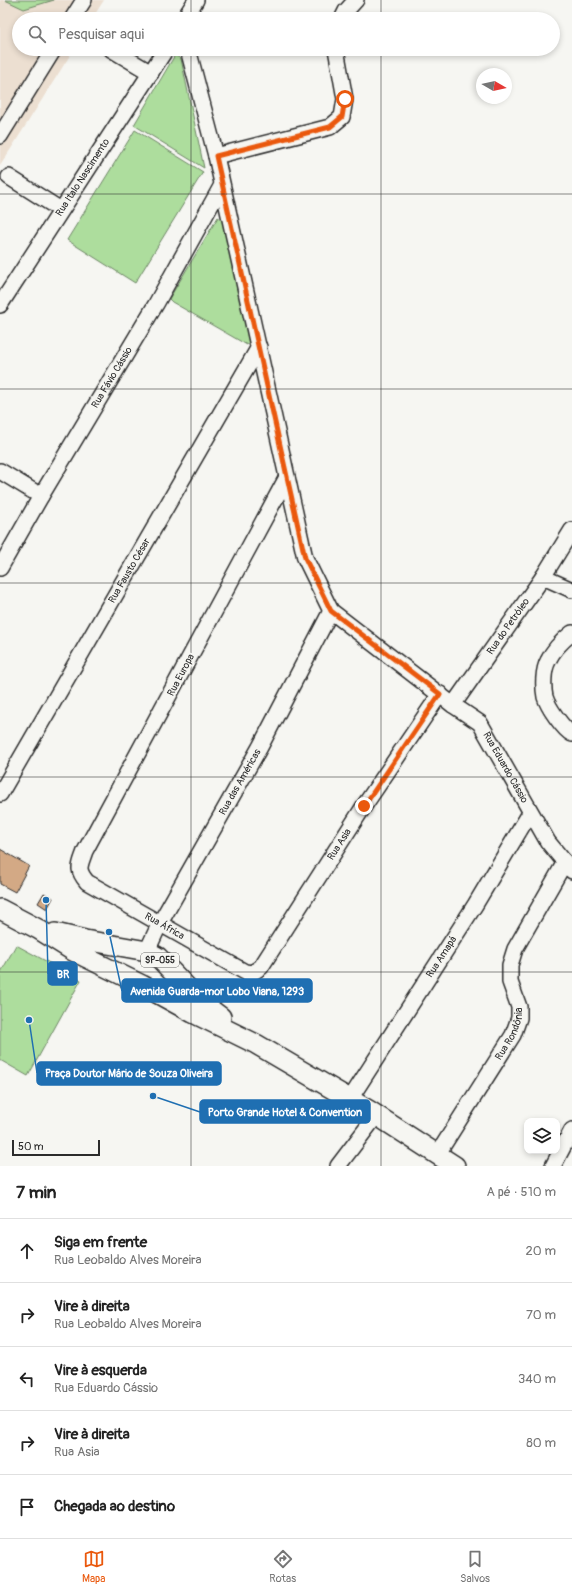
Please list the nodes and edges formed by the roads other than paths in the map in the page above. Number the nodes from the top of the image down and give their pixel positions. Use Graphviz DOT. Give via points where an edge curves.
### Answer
graph roads {
  1 [pos="84,0"];
  2 [pos="196,0"];
  3 [pos="356,0"];
  4 [pos="76,12"];
  5 [pos="188,12"];
  6 [pos="346,12"];
  7 [pos="50,56"];
  8 [pos="123,56"];
  9 [pos="162,56"];
  10 [pos="190,56"];
  11 [pos="337,56"];
  12 [pos="151,73"];
  13 [pos="0,136"];
  14 [pos="216,156"];
  15 [pos="9,177"];
  16 [pos="222,185"];
  17 [pos="61,210"];
  18 [pos="0,305"];
  19 [pos="259,348"];
  20 [pos="0,471"];
  21 [pos="287,477"];
  22 [pos="41,496"];
  23 [pos="572,530"];
  24 [pos="0,568"];
  25 [pos="543,577"];
  26 [pos="572,590"];
  27 [pos="331,611"];
  28 [pos="572,633"];
  29 [pos="440,694"];
  30 [pos="453,705"];
  31 [pos="572,734"];
  32 [pos="1,789"];
  33 [pos="530,813"];
  34 [pos="568,867"];
  35 [pos="80,874"];
  36 [pos="0,909"];
  37 [pos="160,923"];
  38 [pos="38,929"];
  39 [pos="147,952"];
  40 [pos="252,973"];
  41 [pos="125,977"];
  42 [pos="142,985"];
  43 [pos="256,1044"];
  44 [pos="350,1099"];
  45 [pos="376,1116"];
  46 [pos="572,1130"];
  47 [pos="437,1155"];
  48 [pos="338,1166"];
  49 [pos="455,1166"];
  50 [pos="552,1166"];
  1 -- 4 [label="street"];
  2 -- 5 [label="street"];
  3 -- 6 [label="street"];
  7 -- 13 [label="street"];
  8 -- 12 [label="street"];
  9 -- 12 [label="street, Rua Italo Nascimento"];
  10 -- 14 [label="street, Rua Eduardo Cássio"];
  11 -- 14 [label="street" via="345,99 342,117 330,127"];
  12 -- 17 [label="street, Rua Italo Nascimento"];
  14 -- 16 [label="street, Rua Eduardo Cássio"];
  15 -- 17 [label="street"];
  16 -- 19 [label="street, Rua Eduardo Cássio"];
  16 -- 22 [label="street, Rua Fávio Cássio" via="156,304"];
  17 -- 18 [label="street, Rua Italo Nascimento"];
  19 -- 21 [label="street, Rua Eduardo Cássio"];
  19 -- 32 [label="street, Rua Fausto César"];
  20 -- 22 [label="street"];
  21 -- 27 [label="street, Rua Eduardo Cássio" via="305,558"];
  21 -- 35 [label="street, Rua Europa" via="85,851"];
  22 -- 24 [label="street, Rua Fávio Cássio"];
  23 -- 25 [label="street, Rua do Petróleo"];
  25 -- 26 [label="street"];
  25 -- 30 [label="street, Rua do Petróleo"];
  27 -- 29 [label="street, Rua Eduardo Cássio"];
  27 -- 37 [label="street, Rua das Américas" via="260,746"];
  28 -- 31 [label="street" via="547,661 544,674 545,698 554,715"];
  29 -- 30 [label="street, Rua Eduardo Cássio"];
  29 -- 40 [label="street, Rua Asia" via="364,806 261,967"];
  30 -- 33 [label="street, Rua Eduardo Cássio" via="480,723"];
  33 -- 34 [label="street, Rua Eduardo Cássio"];
  33 -- 44 [label="street, Rua Amapá"];
  34 -- 47 [label="street, Rua Rondônia" via="515,949 510,965 510,982 519,1007 519,1018 513,1035"];
  35 -- 37 [label="street, Rua África" via="87,882"];
  36 -- 38 [label="main road, SP-055"];
  37 -- 39 [label="street, Rua das Américas"];
  37 -- 40 [label="street, Rua África" via="245,972"];
  38 -- 39 [label="main road, SP-055"];
  38 -- 41 [label="main road, SP-055" via="73,951"];
  39 -- 41 [label="main road, SP-055" via="128,961"];
  39 -- 42 [label="main road, SP-055" via="154,974"];
  39 -- 43 [label="main road, SP-055" via="201,1002"];
  41 -- 42 [label="main road, SP-055"];
  42 -- 43 [label="main road, SP-055"];
  43 -- 44 [label="main road, SP-055"];
  44 -- 45 [label="main road, SP-055"];
  45 -- 47 [label="main road, SP-055"];
  45 -- 48 [label="street"];
  46 -- 50 [label="street"];
  47 -- 49 [label="main road, SP-055"];
}
